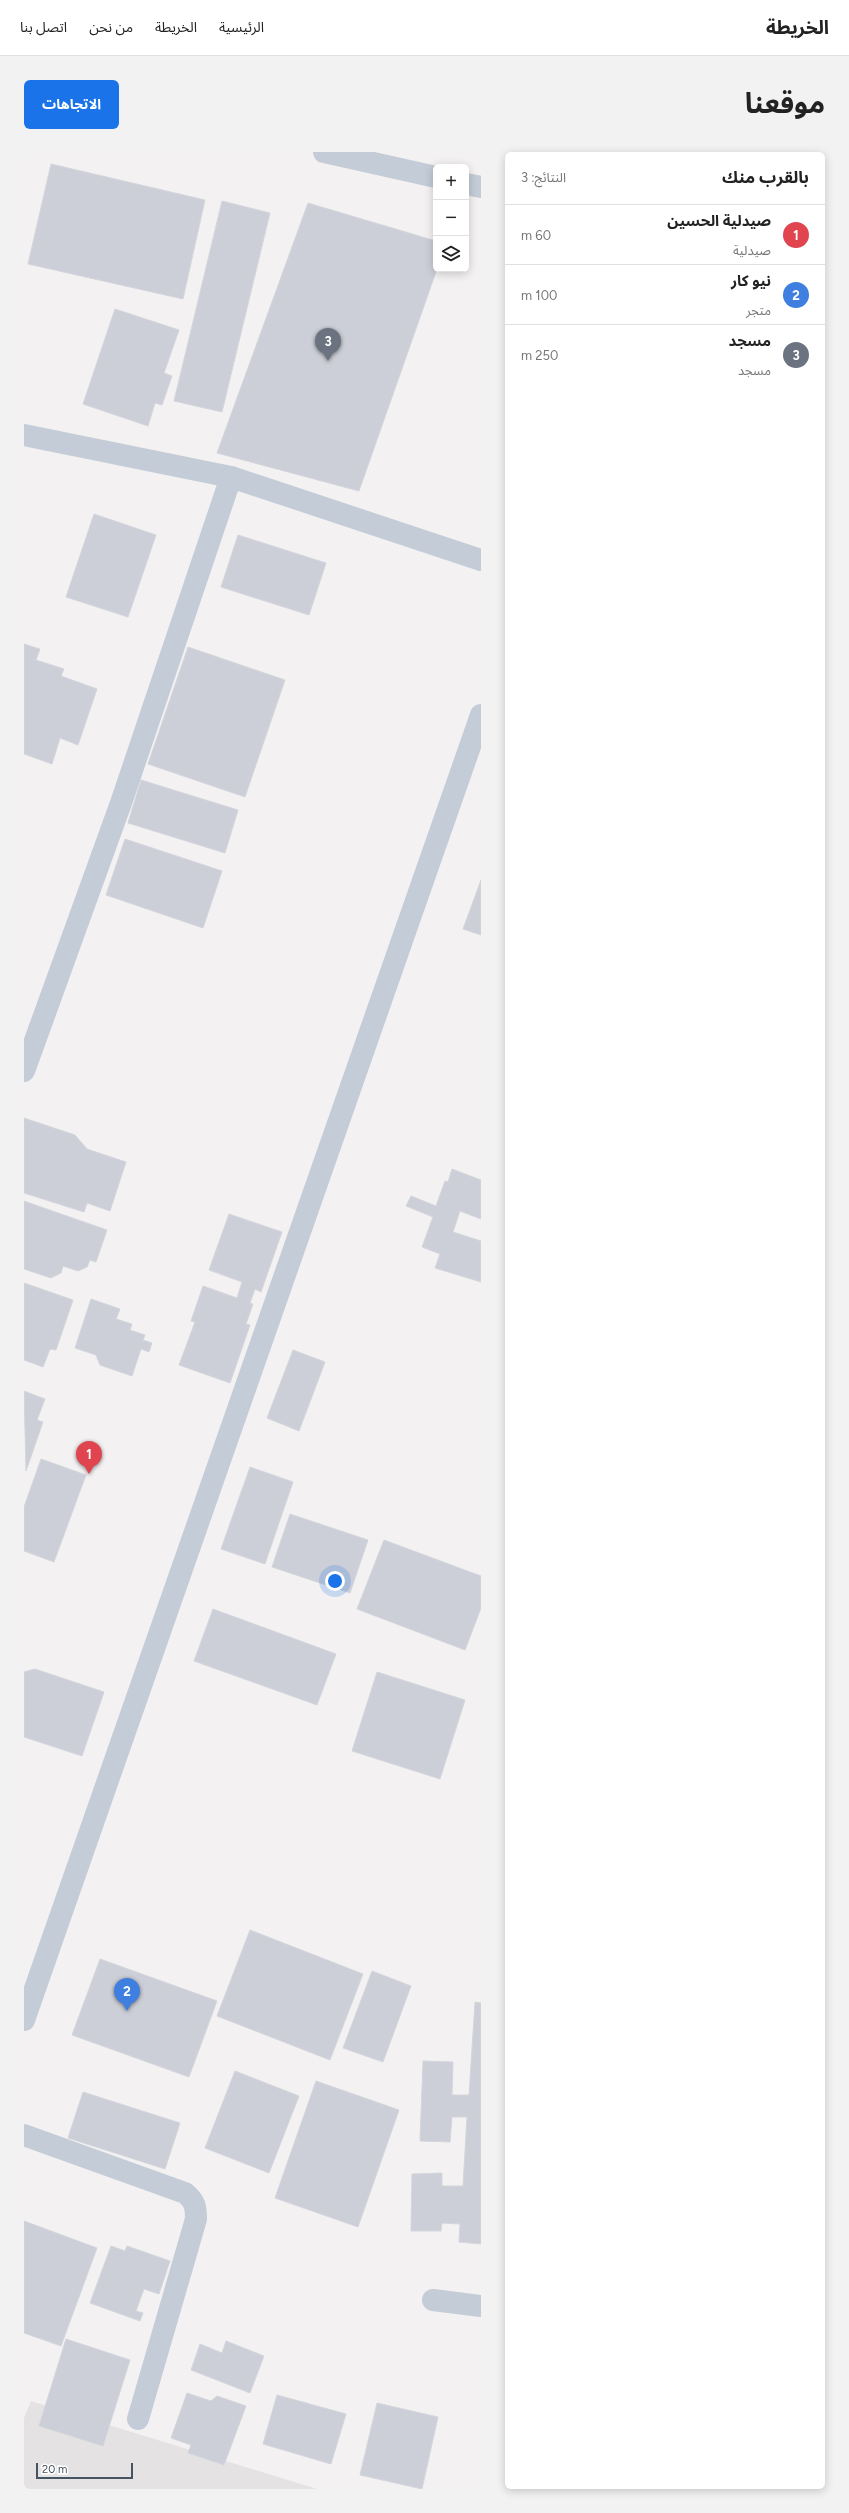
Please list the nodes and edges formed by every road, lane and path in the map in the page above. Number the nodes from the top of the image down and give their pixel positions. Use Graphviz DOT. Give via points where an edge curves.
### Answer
graph roads {
  1 [pos="324,152"];
  2 [pos="433,176"];
  3 [pos="469,185"];
  4 [pos="481,187"];
  5 [pos="24,435"];
  6 [pos="231,477"];
  7 [pos="481,560"];
  8 [pos="481,715"];
  9 [pos="24,1071"];
  10 [pos="24,2020"];
  11 [pos="24,2135"];
  12 [pos="433,2300"];
  13 [pos="481,2306"];
  14 [pos="138,2419"];
  1 -- 2 [label="street"];
  3 -- 4 [label="street"];
  5 -- 6 [label="street"];
  6 -- 7 [label="street"];
  6 -- 9 [label="street" via="121,803"];
  8 -- 10 [label="street"];
  11 -- 14 [label="street" via="185,2193 193,2200 196,2219"];
  12 -- 13 [label="street"];
}
